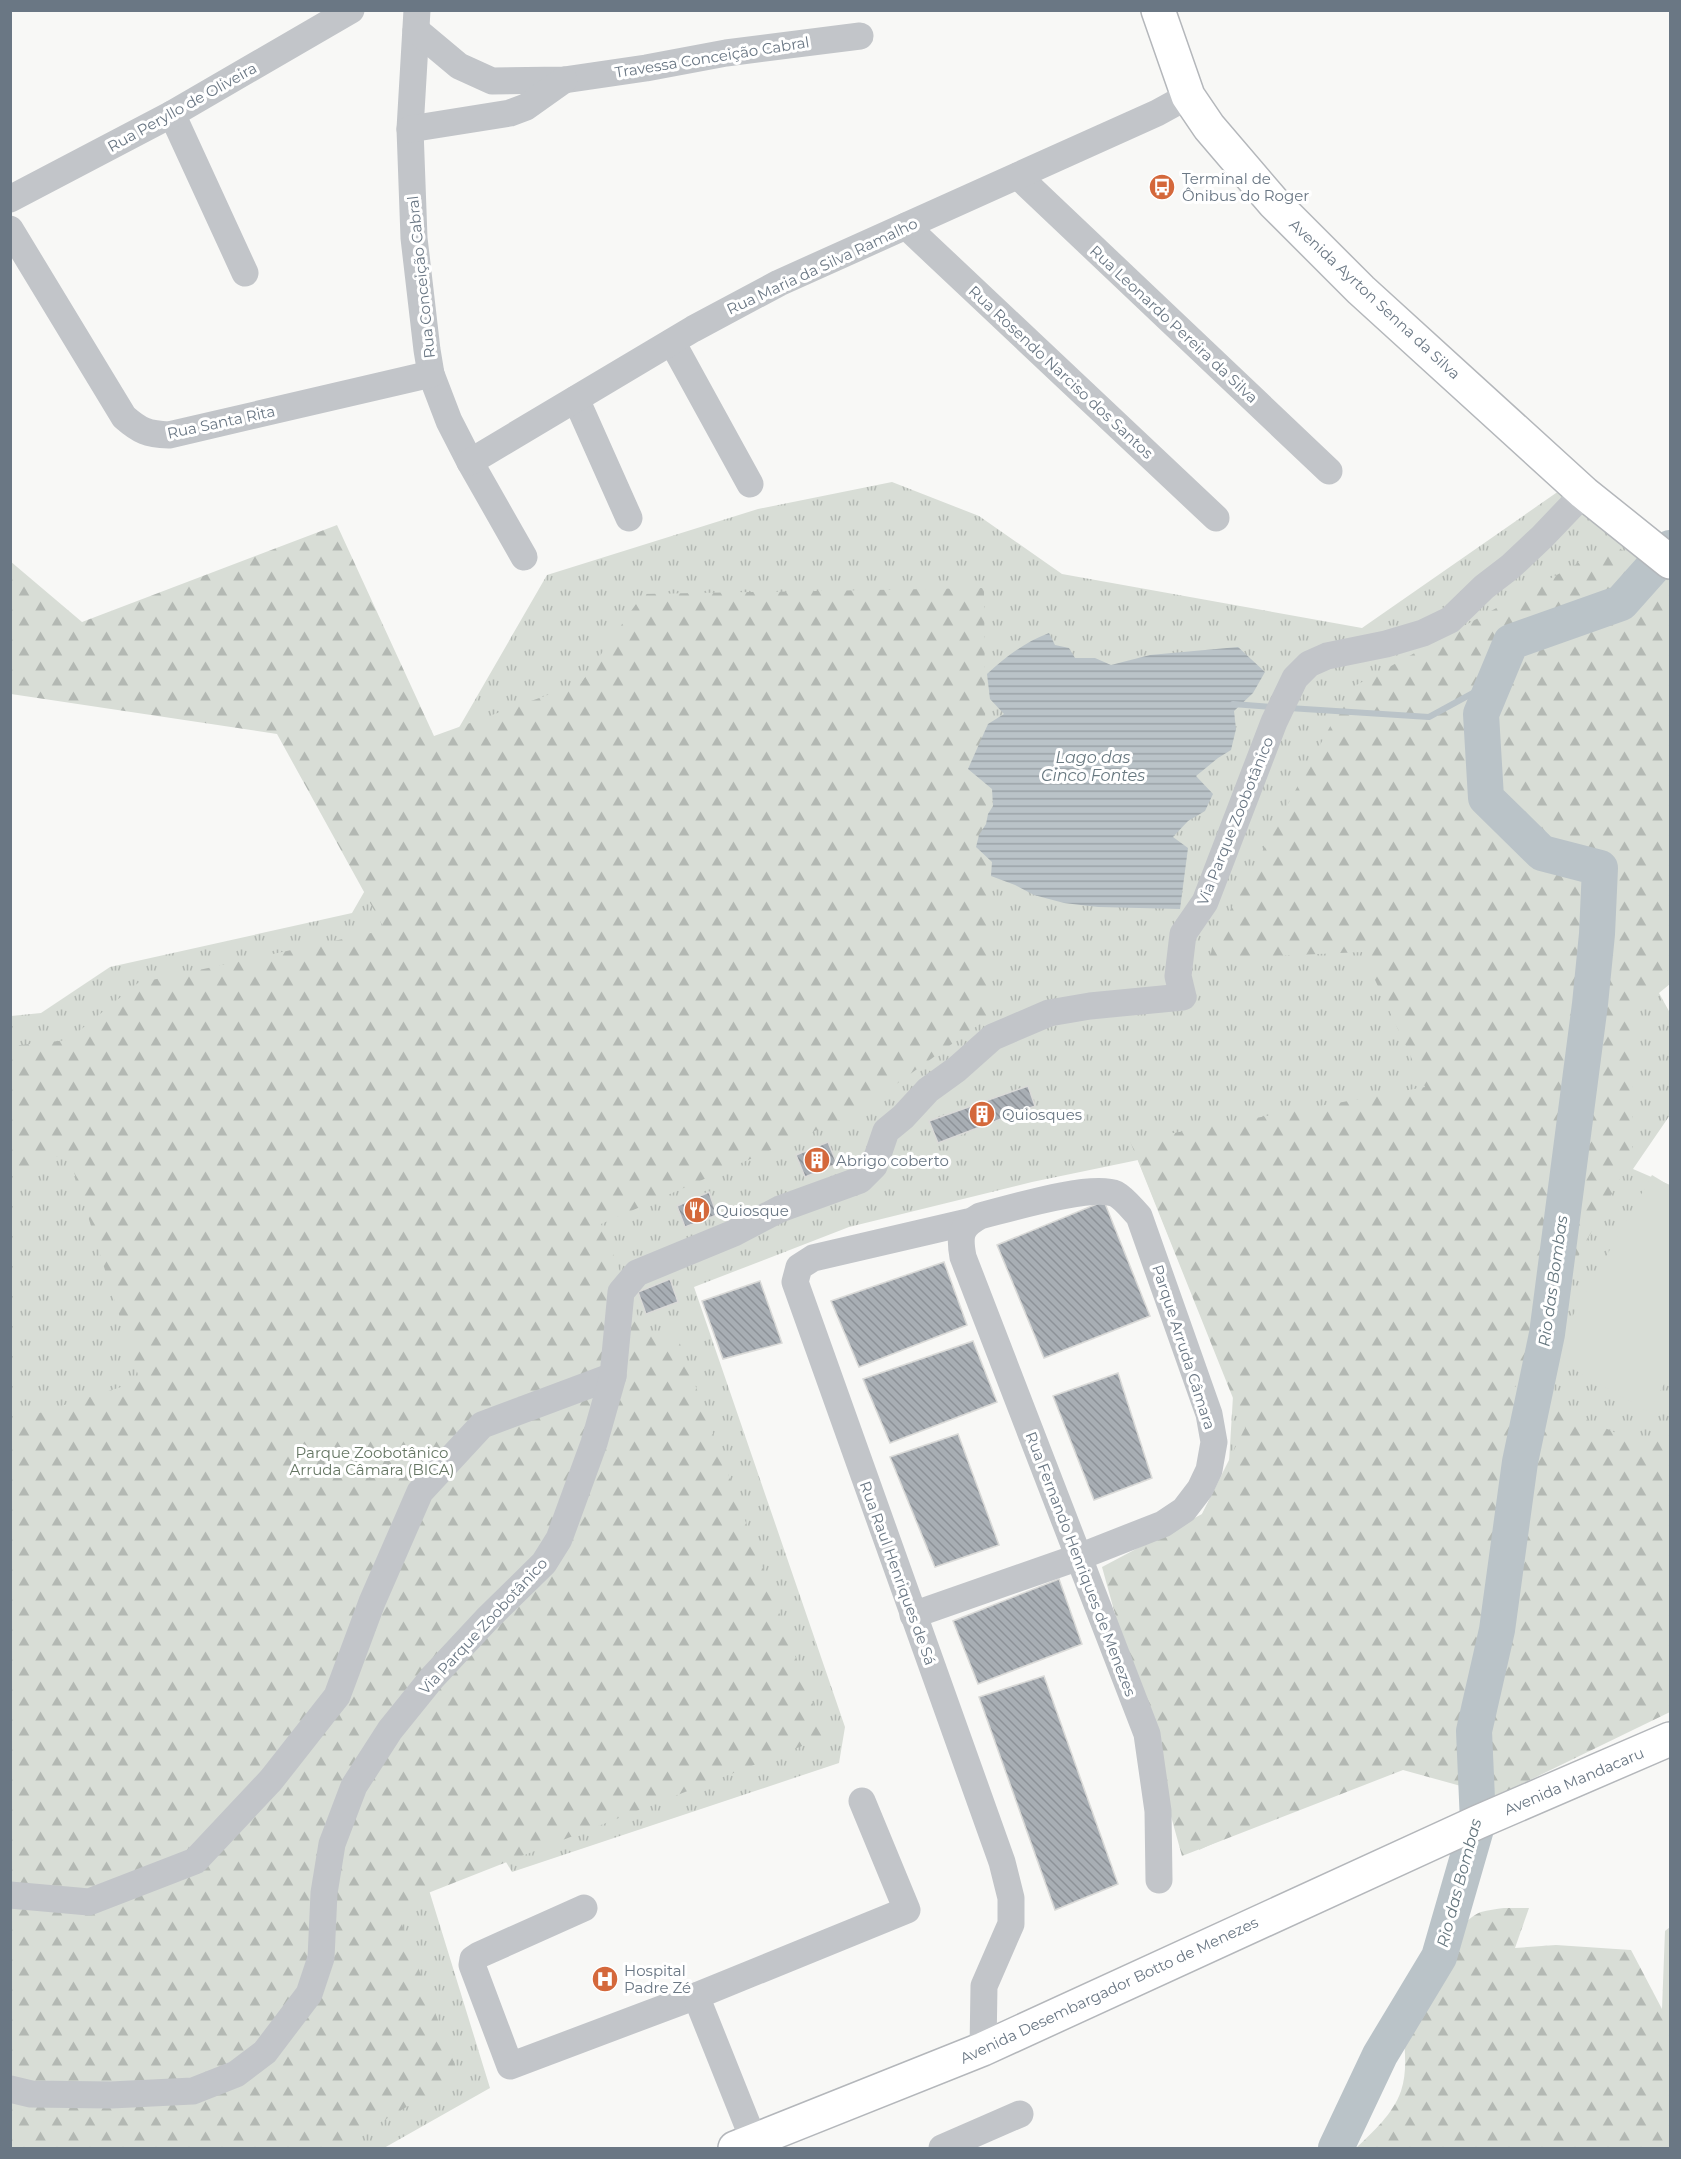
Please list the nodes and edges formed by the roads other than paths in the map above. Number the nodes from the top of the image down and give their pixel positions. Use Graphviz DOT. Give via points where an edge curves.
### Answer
graph roads {
  1 [pos="351,10"];
  2 [pos="1158,10"];
  3 [pos="417,20"];
  4 [pos="860,36"];
  5 [pos="564,80"];
  6 [pos="1188,96"];
  7 [pos="172,114"];
  8 [pos="410,129"];
  9 [pos="1018,176"];
  10 [pos="10,199"];
  11 [pos="906,226"];
  12 [pos="10,229"];
  13 [pos="245,273"];
  14 [pos="672,342"];
  15 [pos="431,374"];
  16 [pos="576,399"];
  17 [pos="470,462"];
  18 [pos="1329,471"];
  19 [pos="750,484"];
  20 [pos="1584,493"];
  21 [pos="629,518"];
  22 [pos="1216,518"];
  23 [pos="524,557"];
  24 [pos="1671,562"];
  25 [pos="968,1222"];
  26 [pos="613,1376"];
  27 [pos="1079,1557"];
  28 [pos="913,1615"];
  29 [pos="1671,1739"];
  30 [pos="862,1802"];
  31 [pos="1478,1822"];
  32 [pos="1159,1880"];
  33 [pos="10,1895"];
  34 [pos="584,1908"];
  35 [pos="696,1996"];
  36 [pos="983,2049"];
  37 [pos="10,2089"];
  38 [pos="1020,2114"];
  39 [pos="764,2142"];
  40 [pos="942,2148"];
  1 -- 7 [label="street, Rua Peryllo de Oliveira"];
  2 -- 6 [label="main road, Avenida Ayrton Senna da Silva"];
  3 -- 5 [label="street, Travessa Conceição Cabral" via="459,66 492,81"];
  3 -- 8 [label="street, Rua Conceição Cabral"];
  4 -- 5 [label="street, Travessa Conceição Cabral"];
  5 -- 8 [label="street, Travessa Conceição Cabral" via="526,107 510,113"];
  6 -- 9 [label="street, Rua Maria da Silva Ramalho"];
  6 -- 20 [label="main road, Avenida Ayrton Senna da Silva" via="1239,165 1328,257"];
  7 -- 10 [label="street, Rua Peryllo de Oliveira"];
  7 -- 13 [label="street"];
  8 -- 15 [label="street, Rua Conceição Cabral" via="414,238"];
  9 -- 11 [label="street, Rua Maria da Silva Ramalho"];
  9 -- 18 [label="street, Rua Leonardo Pereira da Silva"];
  11 -- 14 [label="street, Rua Maria da Silva Ramalho" via="779,283"];
  11 -- 22 [label="street, Rua Rosendo Narciso dos Santos"];
  12 -- 15 [label="street, Rua Santa Rita" via="124,417 152,434 169,435"];
  14 -- 16 [label="street, Rua Maria da Silva Ramalho"];
  14 -- 19 [label="street"];
  15 -- 17 [label="street, Rua Conceição Cabral"];
  16 -- 17 [label="street, Rua Maria da Silva Ramalho"];
  16 -- 21 [label="street"];
  17 -- 23 [label="street, Rua Conceição Cabral"];
  20 -- 24 [label="main road, Avenida Ayrton Senna da Silva"];
  20 -- 26 [label="street, Via Parque Zoobotânico" via="1542,537 1450,620 1386,644 1327,656 1309,664 1295,678 1274,722 1205,902 1183,934 1178,976 1183,998 1048,1013 993,1037 928,1090 886,1131 874,1166 860,1180 780,1209 734,1233 637,1273 621,1292"];
  25 -- 27 [label="street, Rua Fernando Henriques de Menezes" via="962,1232 963,1257"];
  25 -- 27 [label="street, Parque Arruda Câmara" via="1086,1191 1116,1194 1139,1216 1209,1414 1214,1442 1209,1470 1184,1510 1163,1524"];
  25 -- 28 [label="street, Rua Raul Henriques de Sá" via="813,1258 799,1266 795,1281"];
  26 -- 33 [label="street" via="482,1425 420,1492 372,1602 337,1696 271,1780 195,1861 88,1902"];
  26 -- 37 [label="street, Via Parque Zoobotânico" via="594,1443 559,1539 544,1563 432,1678 390,1730 354,1786 332,1844 324,1893 321,1958 309,1994 265,2052 236,2074 193,2091 77,2095 31,2094"];
  27 -- 28 [label="street, Parque Arruda Câmara"];
  27 -- 32 [label="street, Rua Fernando Henriques de Menezes" via="1147,1734 1158,1810"];
  28 -- 36 [label="street, Rua Raul Henriques de Sá" via="1002,1862 1011,1898 1011,1924 984,1986"];
  29 -- 31 [label="main road, Avenida Mandacaru"];
  30 -- 35 [label="street" via="907,1910"];
  31 -- 36 [label="main road, Avenida Desembargador Botto de Menezes"];
  34 -- 35 [label="street" via="473,1959 510,2066"];
  35 -- 39 [label="street"];
  36 -- 39 [label="main road, Avenida Desembargador Botto de Menezes"];
  38 -- 40 [label="street"];
}
